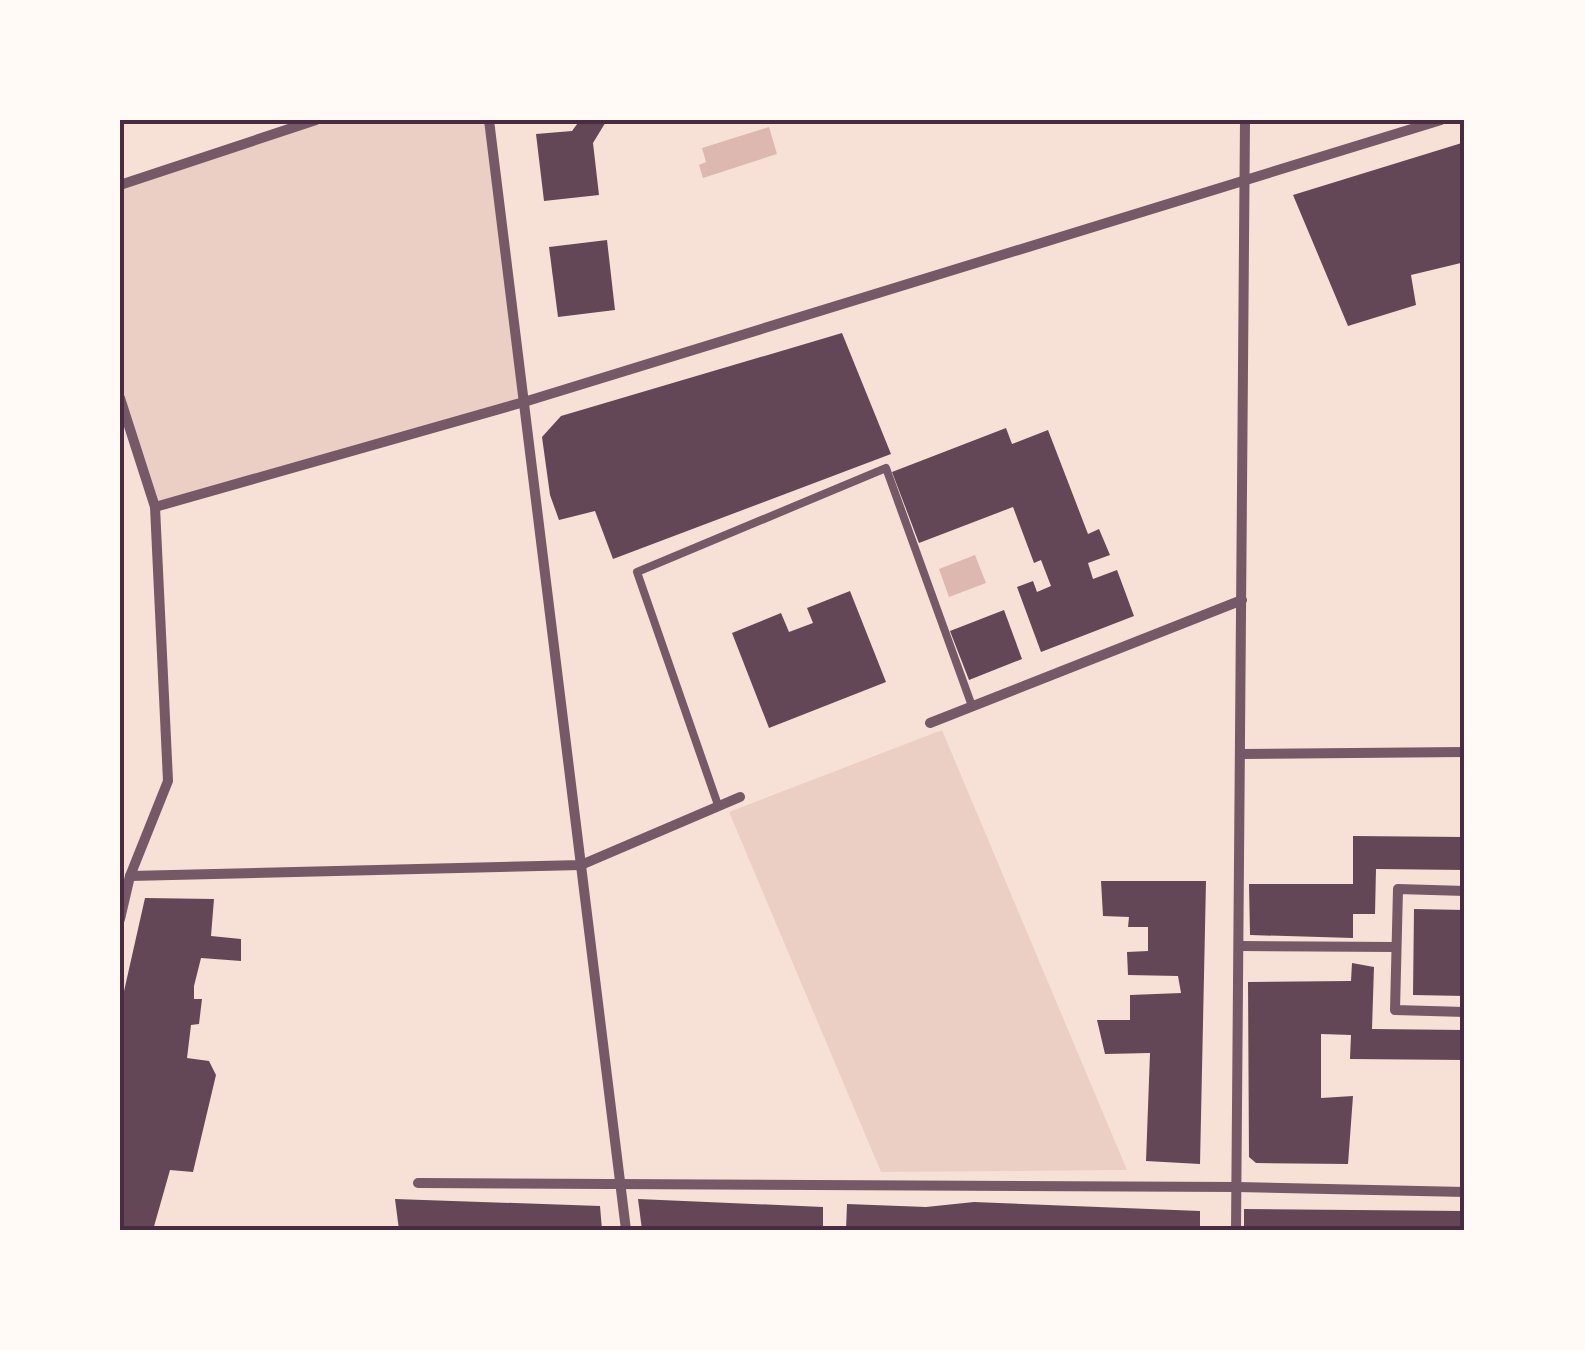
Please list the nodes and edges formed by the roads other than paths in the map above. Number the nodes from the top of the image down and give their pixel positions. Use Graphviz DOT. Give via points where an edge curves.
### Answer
graph roads {
  1 [pos="316,120"];
  2 [pos="489,120"];
  3 [pos="1245,120"];
  4 [pos="1441,120"];
  5 [pos="1245,181"];
  6 [pos="120,185"];
  7 [pos="120,398"];
  8 [pos="524,402"];
  9 [pos="156,507"];
  10 [pos="1242,600"];
  11 [pos="972,706"];
  12 [pos="930,722"];
  13 [pos="1465,752"];
  14 [pos="1240,754"];
  15 [pos="740,796"];
  16 [pos="718,805"];
  17 [pos="581,864"];
  18 [pos="130,876"];
  19 [pos="1465,891"];
  20 [pos="120,919"];
  21 [pos="1239,946"];
  22 [pos="1396,947"];
  23 [pos="1465,1012"];
  24 [pos="418,1183"];
  25 [pos="621,1186"];
  26 [pos="1237,1187"];
  27 [pos="1465,1192"];
  28 [pos="626,1230"];
  29 [pos="1236,1230"];
  1 -- 6 [label="street"];
  2 -- 8 [label="street"];
  3 -- 5 [label="street"];
  4 -- 5 [label="street"];
  5 -- 8 [label="street"];
  5 -- 10 [label="street"];
  7 -- 9 [label="street"];
  8 -- 9 [label="street"];
  8 -- 17 [label="street"];
  9 -- 18 [label="street" via="168,781"];
  10 -- 11 [label="street"];
  10 -- 14 [label="street"];
  11 -- 12 [label="street"];
  11 -- 16 [label="lane" via="886,468 638,572"];
  13 -- 14 [label="street"];
  14 -- 21 [label="street"];
  15 -- 16 [label="street"];
  16 -- 17 [label="street"];
  17 -- 18 [label="street"];
  17 -- 25 [label="street"];
  18 -- 20 [label="street"];
  19 -- 22 [label="street" via="1398,889"];
  21 -- 22 [label="street"];
  21 -- 26 [label="street"];
  22 -- 23 [label="street" via="1395,1010"];
  24 -- 25 [label="street"];
  25 -- 26 [label="street"];
  25 -- 28 [label="street"];
  26 -- 27 [label="street"];
  26 -- 29 [label="street"];
}
